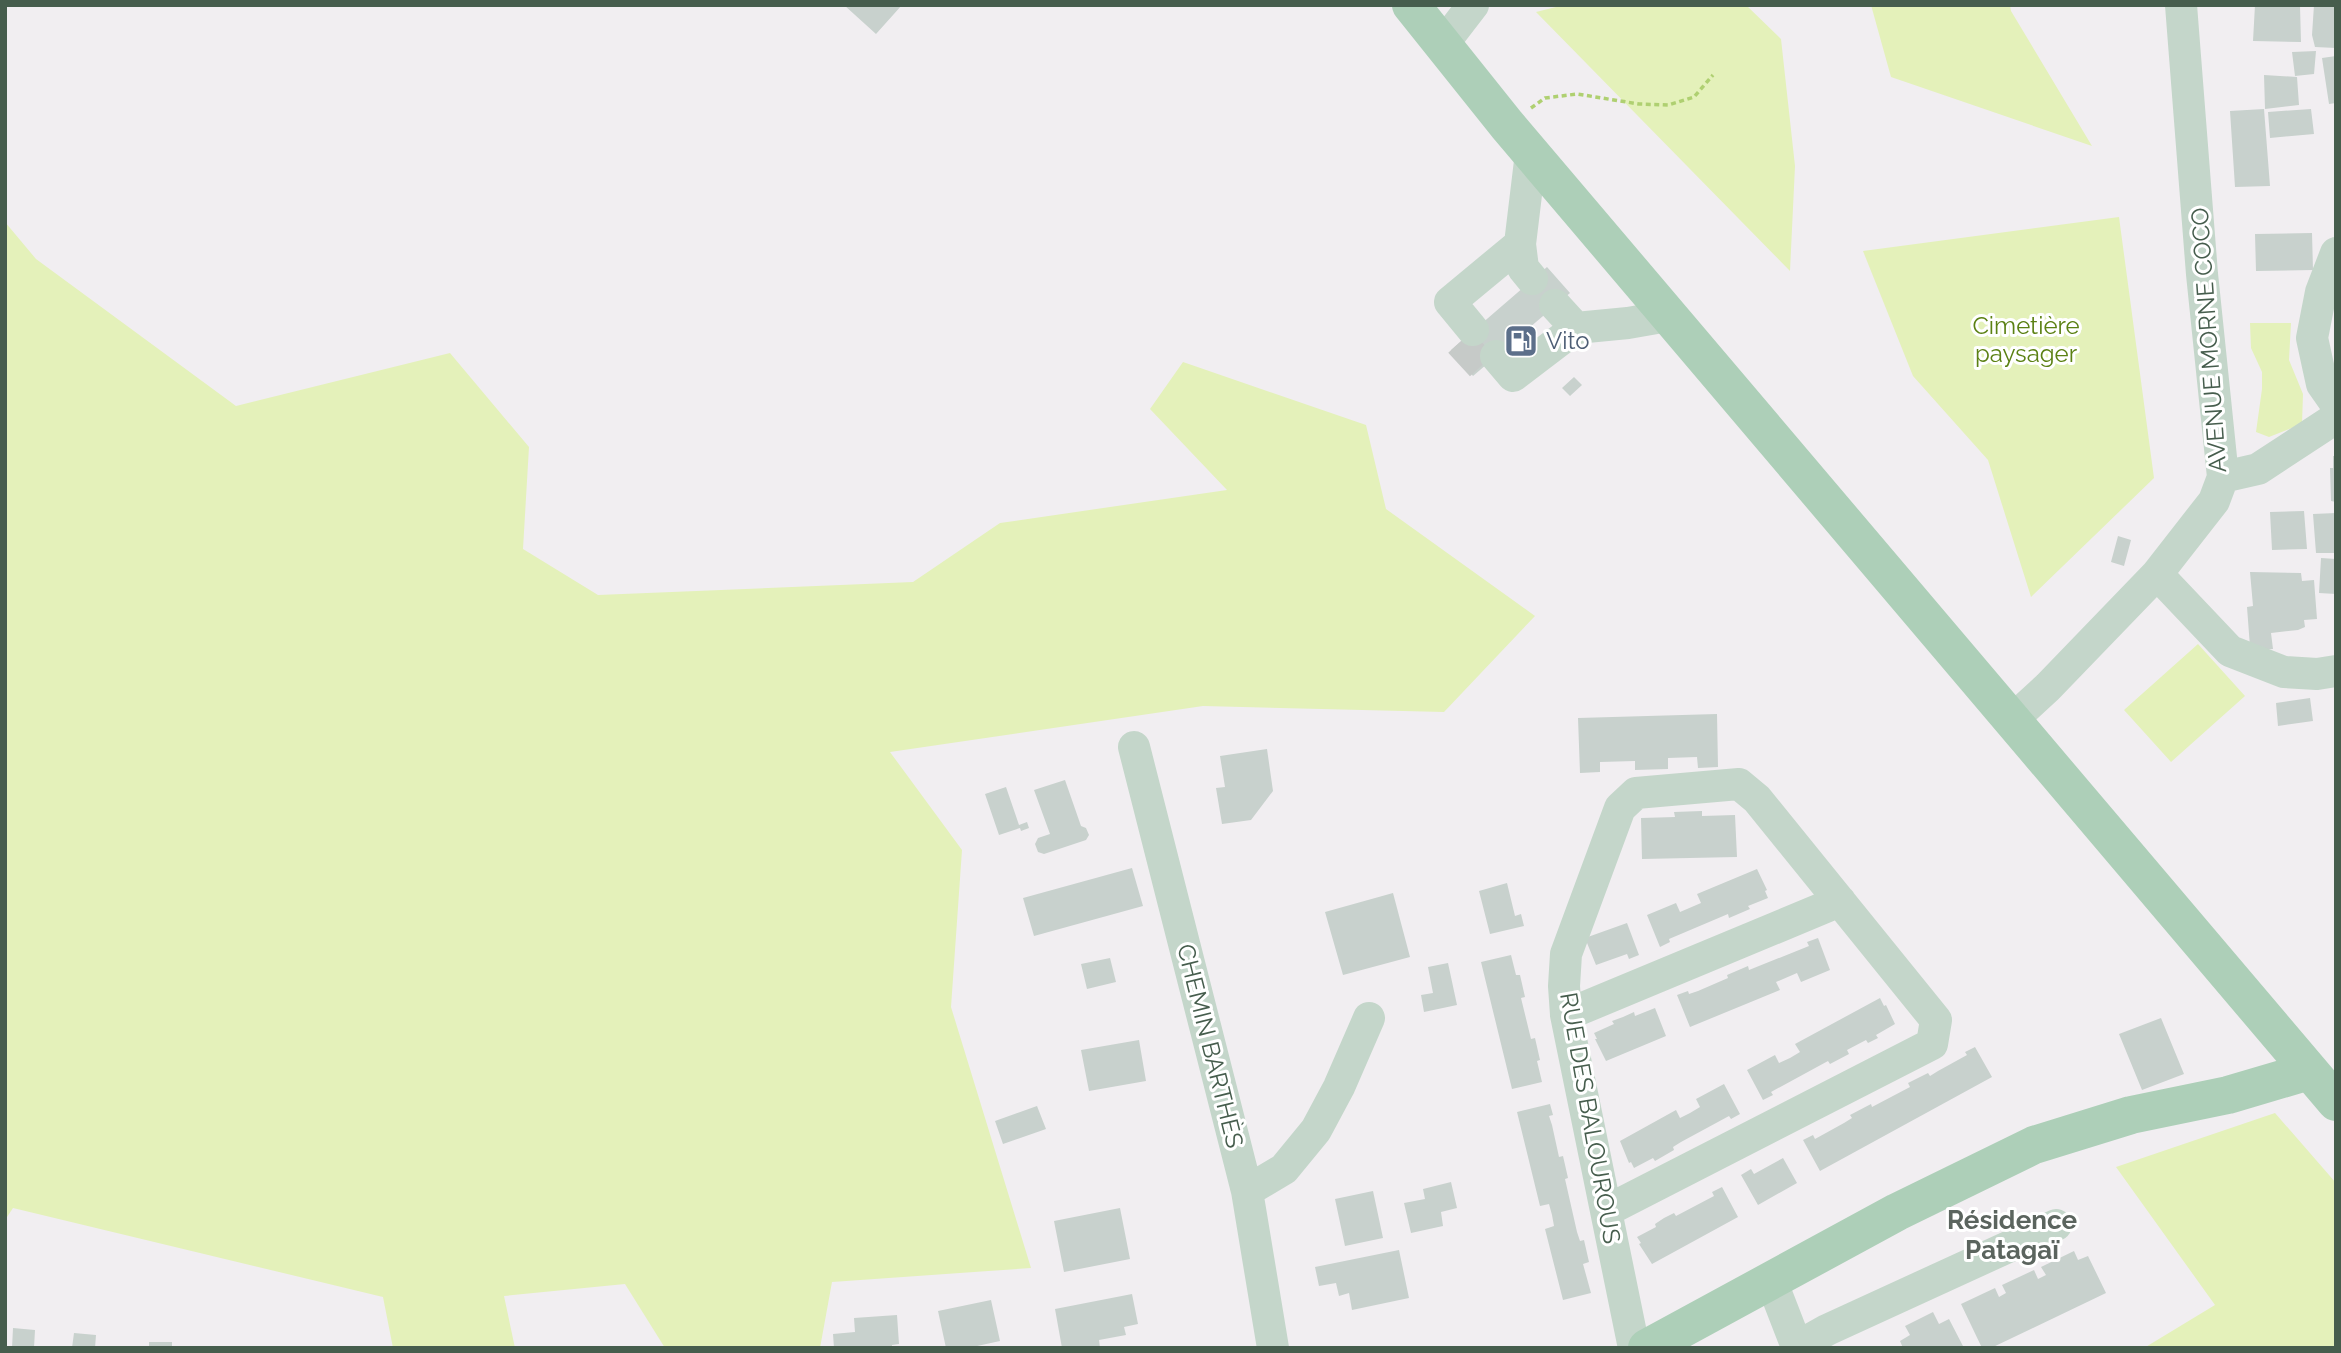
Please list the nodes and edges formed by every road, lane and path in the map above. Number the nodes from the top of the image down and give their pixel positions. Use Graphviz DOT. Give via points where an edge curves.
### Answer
graph roads {
  1 [pos="1411,5"];
  2 [pos="1473,5"];
  3 [pos="2181,5"];
  4 [pos="1443,44"];
  5 [pos="1713,75"];
  6 [pos="1519,139"];
  7 [pos="1520,244"];
  8 [pos="2336,253"];
  9 [pos="1532,279"];
  10 [pos="1668,316"];
  11 [pos="1466,336"];
  12 [pos="1498,367"];
  13 [pos="2336,404"];
  14 [pos="2336,418"];
  15 [pos="2223,477"];
  16 [pos="2157,574"];
  17 [pos="2336,671"];
  18 [pos="2011,721"];
  19 [pos="1134,747"];
  20 [pos="1840,901"];
  21 [pos="1566,1015"];
  22 [pos="1369,1018"];
  23 [pos="2309,1071"];
  24 [pos="2336,1102"];
  25 [pos="1247,1191"];
  26 [pos="1606,1211"];
  27 [pos="2056,1225"];
  28 [pos="1771,1280"];
  29 [pos="1796,1347"];
  30 [pos="1273,1348"];
  31 [pos="1634,1348"];
  32 [pos="1647,1348"];
  1 -- 4 [label="main road"];
  2 -- 4 [label="street"];
  3 -- 15 [label="street, AVENUE MORNE COCO"];
  4 -- 6 [label="main road"];
  5 -- 6 [label="path" via="1694,97 1668,105 1577,94 1545,98"];
  6 -- 7 [label="street"];
  6 -- 10 [label="main road"];
  7 -- 9 [label="street" via="1522,268"];
  7 -- 11 [label="street" via="1450,302"];
  8 -- 13 [label="street" via="2320,292 2312,338 2322,384"];
  10 -- 12 [label="street" via="1628,323 1566,316"];
  10 -- 18 [label="main road"];
  14 -- 15 [label="street" via="2258,469"];
  15 -- 16 [label="street, AVENUE MORNE COCO" via="2214,502"];
  16 -- 17 [label="street" via="2230,651 2284,672"];
  16 -- 18 [label="street, AVENUE MORNE COCO"];
  18 -- 23 [label="main road"];
  19 -- 25 [label="street, CHEMIN BARTHÈS"];
  20 -- 21 [label="street"];
  20 -- 21 [label="street, RUE DES BALOUROUS" via="1757,799 1739,784 1636,793 1620,808 1566,954"];
  20 -- 26 [label="street, RUE DES BALOUROUS" via="1936,1020 1933,1044"];
  21 -- 26 [label="street, RUE DES BALOUROUS"];
  22 -- 25 [label="street" via="1316,1130 1284,1169"];
  23 -- 24 [label="main road"];
  23 -- 28 [label="main road" via="2228,1095 2131,1115 2034,1145"];
  25 -- 30 [label="street, CHEMIN BARTHÈS"];
  26 -- 31 [label="street, RUE DES BALOUROUS"];
  27 -- 29 [label="street"];
  28 -- 29 [label="street"];
  28 -- 32 [label="main road"];
}
